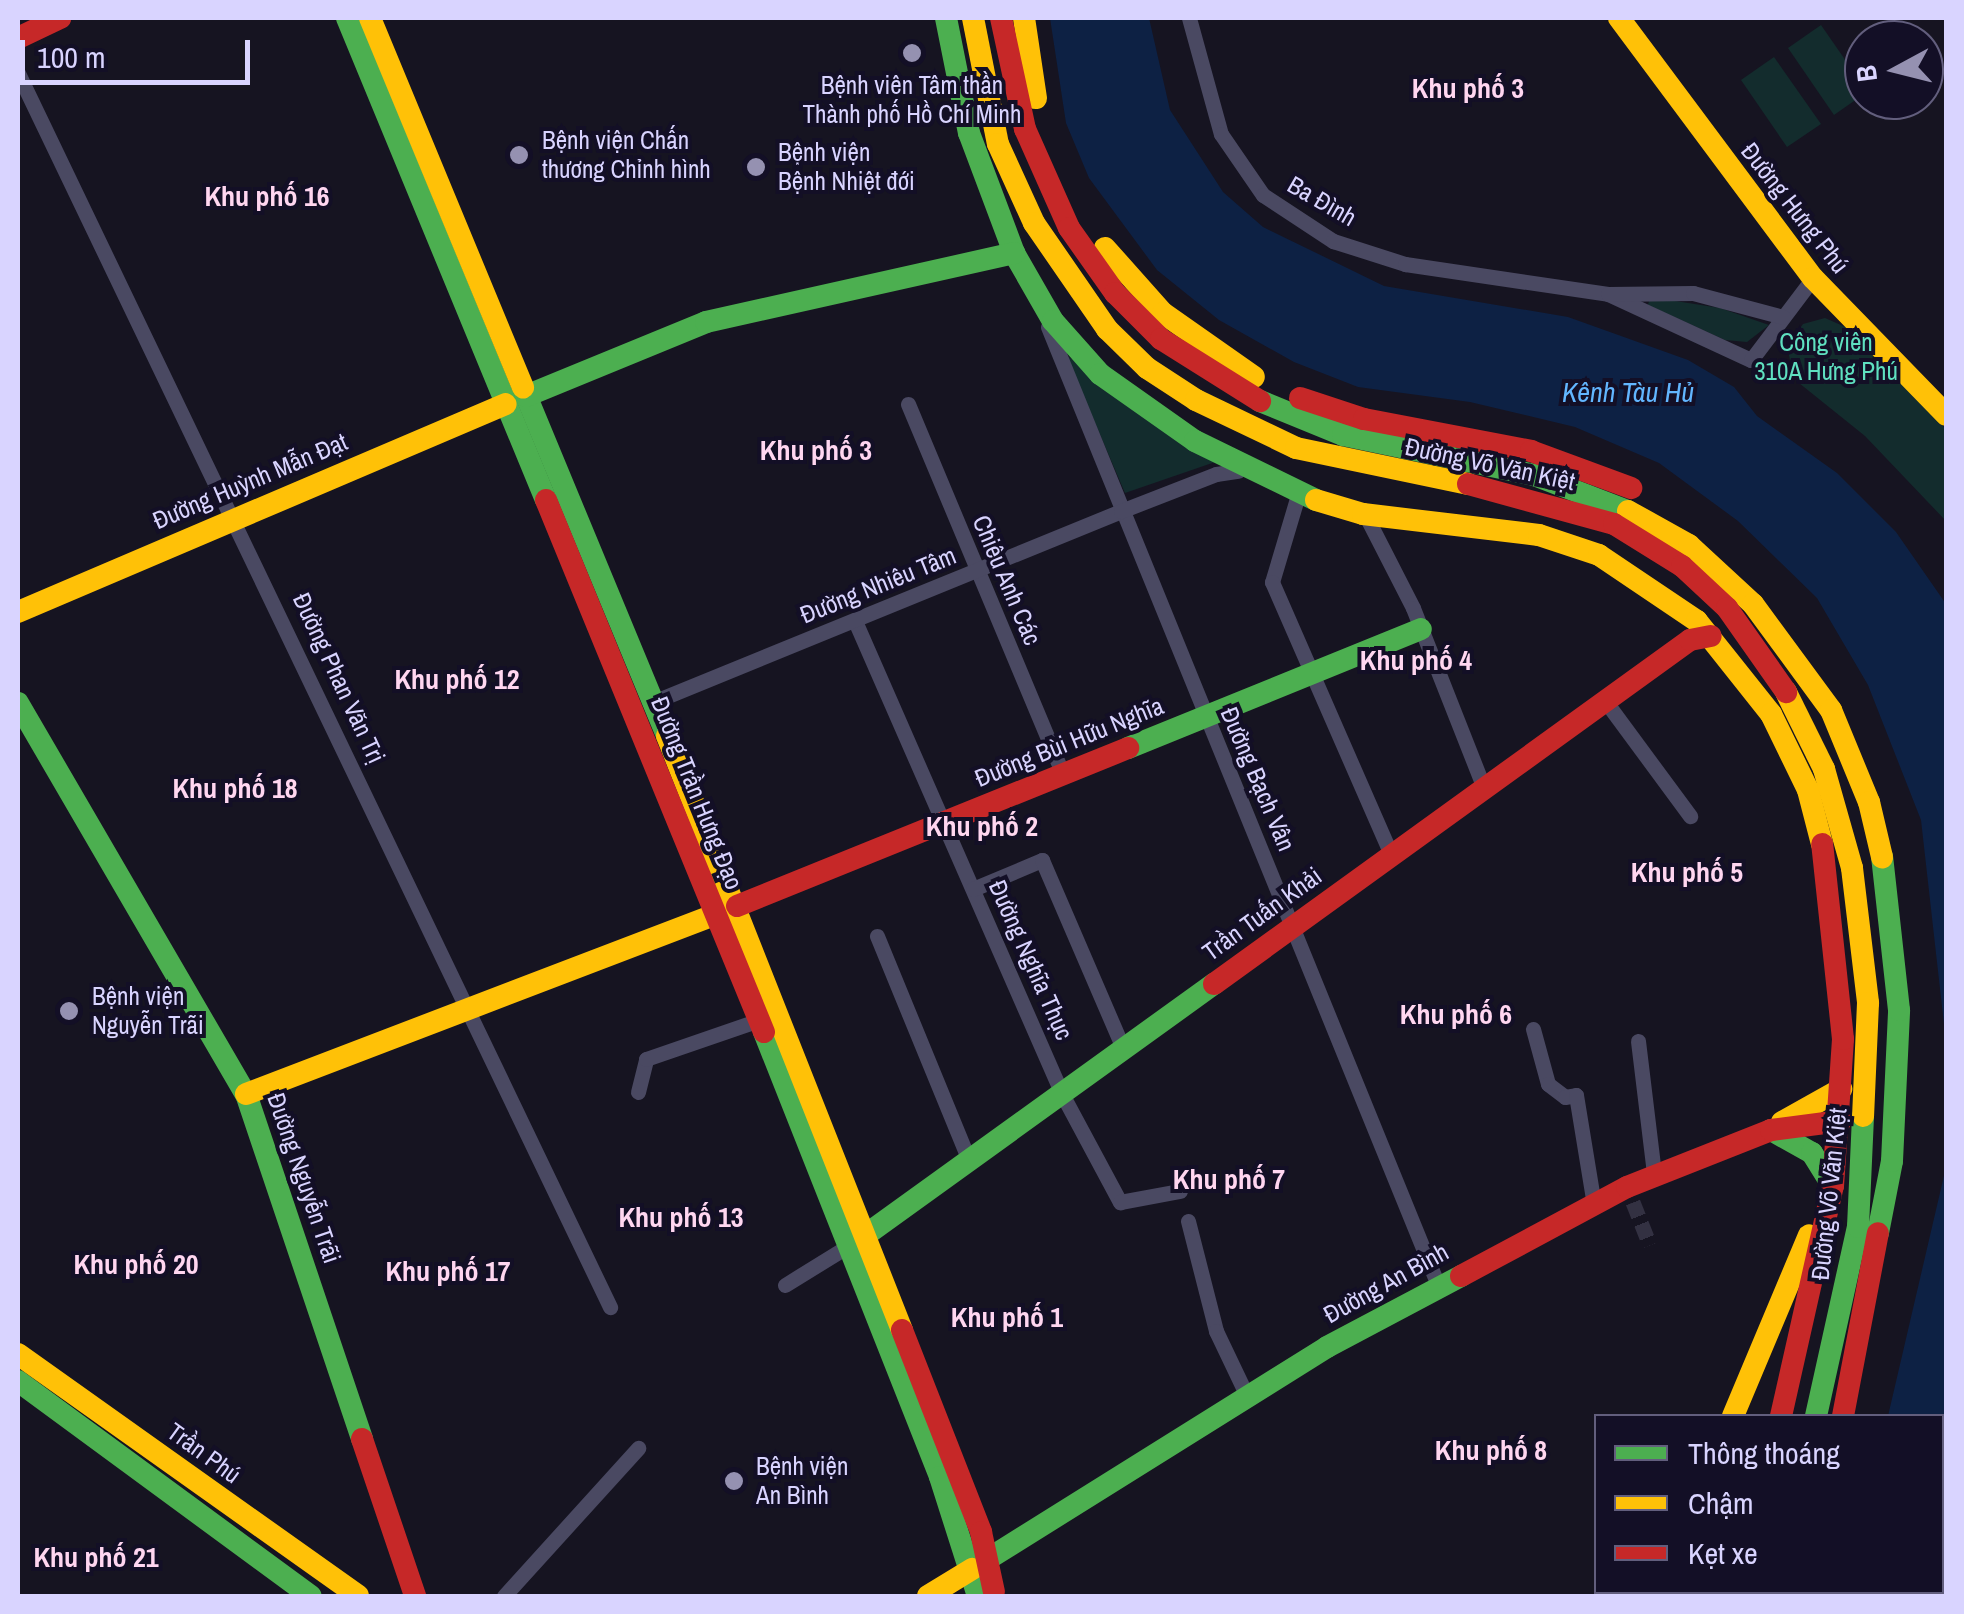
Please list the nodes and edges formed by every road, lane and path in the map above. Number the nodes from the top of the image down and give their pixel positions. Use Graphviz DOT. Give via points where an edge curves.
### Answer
graph roads {
  1 [pos="60,18"];
  2 [pos="347,18"];
  3 [pos="370,18"];
  4 [pos="946,18"];
  5 [pos="973,18"];
  6 [pos="1000,18"];
  7 [pos="1024,18"];
  8 [pos="1189,18"];
  9 [pos="1619,18"];
  10 [pos="18,38"];
  11 [pos="18,74"];
  12 [pos="426,178"];
  13 [pos="1076,223"];
  14 [pos="1045,242"];
  15 [pos="1014,253"];
  16 [pos="1813,278"];
  17 [pos="1033,291"];
  18 [pos="1608,294"];
  19 [pos="1783,316"];
  20 [pos="516,400"];
  21 [pos="908,404"];
  22 [pos="1946,415"];
  23 [pos="1252,472"];
  24 [pos="1298,495"];
  25 [pos="1120,511"];
  26 [pos="235,516"];
  27 [pos="1388,527"];
  28 [pos="976,572"];
  29 [pos="18,612"];
  30 [pos="855,621"];
  31 [pos="1421,629"];
  32 [pos="1699,633"];
  33 [pos="1313,673"];
  34 [pos="1606,702"];
  35 [pos="18,703"];
  36 [pos="642,706"];
  37 [pos="1206,717"];
  38 [pos="1063,774"];
  39 [pos="1484,788"];
  40 [pos="1690,816"];
  41 [pos="944,822"];
  42 [pos="1391,855"];
  43 [pos="973,889"];
  44 [pos="727,910"];
  45 [pos="1292,926"];
  46 [pos="877,936"];
  47 [pos="468,1009"];
  48 [pos="758,1020"];
  49 [pos="1533,1029"];
  50 [pos="1638,1041"];
  51 [pos="1123,1048"];
  52 [pos="1868,1069"];
  53 [pos="1842,1089"];
  54 [pos="638,1092"];
  55 [pos="246,1094"];
  56 [pos="1062,1094"];
  57 [pos="1840,1121"];
  58 [pos="1867,1123"];
  59 [pos="1904,1126"];
  60 [pos="1771,1130"];
  61 [pos="970,1160"];
  62 [pos="1654,1174"];
  63 [pos="1180,1191"];
  64 [pos="1831,1197"];
  65 [pos="1594,1205"];
  66 [pos="1188,1220"];
  67 [pos="857,1240"];
  68 [pos="786,1284"];
  69 [pos="1438,1285"];
  70 [pos="610,1307"];
  71 [pos="18,1354"];
  72 [pos="18,1382"];
  73 [pos="54,1393"];
  74 [pos="1247,1396"];
  75 [pos="1734,1414"];
  76 [pos="1781,1414"];
  77 [pos="1816,1414"];
  78 [pos="1842,1414"];
  79 [pos="1862,1414"];
  80 [pos="638,1448"];
  81 [pos="980,1564"];
  82 [pos="310,1596"];
  83 [pos="358,1596"];
  84 [pos="415,1596"];
  85 [pos="504,1596"];
  86 [pos="928,1596"];
  87 [pos="978,1596"];
  88 [pos="995,1596"];
  1 -- 10 [label="main road"];
  2 -- 12 [label="main road, Đường Trần Hưng Đạo"];
  3 -- 12 [label="main road, Đường Trần Hưng Đạo"];
  4 -- 15 [label="main road, Đường Võ Văn Kiệt" via="969,132"];
  5 -- 14 [label="main road, Đường Võ Văn Kiệt" via="998,144"];
  6 -- 13 [label="main road, Đường Võ Văn Kiệt" via="1025,129"];
  7 -- 13 [label="main road, Đường Võ Văn Kiệt" via="1030,80"];
  8 -- 18 [label="street, Ba Đình" via="1221,134 1264,195 1290,215 1332,241 1404,264"];
  9 -- 16 [label="main road, Đường Hưng Phú"];
  11 -- 26 [label="street, Đường Phan Văn Trị"];
  12 -- 20 [label="main road, Đường Trần Hưng Đạo"];
  13 -- 14 [label="main road, Đường Huỳnh Mẫn Đạt"];
  13 -- 59 [label="main road, Đường Võ Văn Kiệt" via="1139,319 1202,372 1342,436 1534,476 1620,504 1689,545 1754,604 1831,710 1869,802 1895,955"];
  14 -- 15 [label="main road, Đường Huỳnh Mẫn Đạt"];
  14 -- 52 [label="main road, Đường Võ Văn Kiệt" via="1126,349 1167,383 1231,419 1313,453 1588,514 1642,539 1727,608 1794,701 1841,823 1862,920"];
  15 -- 17 [label="main road, Đường Võ Văn Kiệt"];
  15 -- 20 [label="main road, Đường Huỳnh Mẫn Đạt" via="706,322"];
  16 -- 19 [label="street"];
  16 -- 22 [label="main road, Đường Hưng Phú"];
  17 -- 23 [label="main road, Đường Võ Văn Kiệt" via="1070,346 1100,374"];
  17 -- 25 [label="street, Đường Bạch Vân"];
  18 -- 19 [label="street, Ba Đình" via="1693,292"];
  18 -- 19 [label="street, Ba Đình" via="1751,360"];
  20 -- 26 [label="main road, Đường Huỳnh Mẫn Đạt"];
  20 -- 36 [label="main road, Đường Trần Hưng Đạo"];
  21 -- 28 [label="street, Chiêu Anh Các"];
  23 -- 24 [label="main road, Đường Võ Văn Kiệt"];
  23 -- 25 [label="street, Đường Nhiêu Tâm" via="1216,474"];
  24 -- 27 [label="main road, Đường Võ Văn Kiệt"];
  24 -- 33 [label="street" via="1272,582"];
  25 -- 28 [label="street, Đường Nhiêu Tâm"];
  25 -- 37 [label="street, Đường Bạch Vân"];
  26 -- 29 [label="main road, Đường Huỳnh Mẫn Đạt"];
  26 -- 47 [label="street, Đường Phan Văn Trị"];
  27 -- 31 [label="street"];
  27 -- 32 [label="main road, Đường Võ Văn Kiệt" via="1572,544 1624,568"];
  28 -- 30 [label="street, Đường Nhiêu Tâm"];
  28 -- 38 [label="street, Chiêu Anh Các"];
  30 -- 36 [label="street, Đường Nhiêu Tâm"];
  30 -- 41 [label="street, Đường Nghĩa Thục"];
  31 -- 33 [label="main road, Đường Bùi Hữu Nghĩa"];
  31 -- 39 [label="street"];
  32 -- 34 [label="main road, Trần Tuấn Khải"];
  32 -- 53 [label="main road, Đường Võ Văn Kiệt" via="1771,714 1819,828 1839,945"];
  33 -- 37 [label="main road, Đường Bùi Hữu Nghĩa"];
  33 -- 42 [label="street"];
  34 -- 39 [label="main road, Trần Tuấn Khải"];
  34 -- 40 [label="street"];
  35 -- 55 [label="main road, Đường Nguyễn Trãi"];
  36 -- 44 [label="main road, Đường Trần Hưng Đạo"];
  37 -- 38 [label="main road, Đường Bùi Hữu Nghĩa"];
  37 -- 45 [label="street, Đường Bạch Vân"];
  38 -- 41 [label="main road, Đường Bùi Hữu Nghĩa"];
  39 -- 42 [label="main road, Trần Tuấn Khải"];
  41 -- 43 [label="street, Đường Nghĩa Thục"];
  41 -- 44 [label="main road, Đường Bùi Hữu Nghĩa"];
  42 -- 45 [label="main road, Trần Tuấn Khải"];
  43 -- 51 [label="street" via="1042,860"];
  43 -- 56 [label="street, Đường Nghĩa Thục"];
  44 -- 47 [label="main road, Đường Bùi Hữu Nghĩa"];
  44 -- 48 [label="main road, Đường Trần Hưng Đạo"];
  44 -- 67 [label="main road, Đường Trần Hưng Đạo"];
  45 -- 51 [label="main road, Trần Tuấn Khải"];
  45 -- 69 [label="street, Đường Bạch Vân"];
  46 -- 61 [label="street"];
  47 -- 55 [label="main road, Đường Bùi Hữu Nghĩa"];
  47 -- 70 [label="street, Đường Phan Văn Trị"];
  48 -- 54 [label="street" via="646,1059"];
  48 -- 67 [label="main road, Đường Trần Hưng Đạo"];
  49 -- 65 [label="street" via="1548,1084 1565,1097 1576,1096"];
  50 -- 62 [label="street"];
  51 -- 56 [label="main road, Trần Tuấn Khải"];
  52 -- 53 [label="main road"];
  52 -- 58 [label="main road, Đường Võ Văn Kiệt"];
  53 -- 57 [label="main road, Đường Võ Văn Kiệt"];
  53 -- 60 [label="main road"];
  55 -- 84 [label="main road, Đường Nguyễn Trãi"];
  56 -- 61 [label="main road, Trần Tuấn Khải"];
  56 -- 63 [label="street, Đường Nghĩa Thục" via="1122,1206"];
  57 -- 58 [label="main road, Đường An Bình"];
  57 -- 60 [label="main road, Đường An Bình"];
  57 -- 64 [label="main road, Đường Võ Văn Kiệt"];
  58 -- 59 [label="main road, Đường An Bình"];
  58 -- 77 [label="main road, Đường Võ Văn Kiệt" via="1852,1263"];
  59 -- 78 [label="main road, Đường Võ Văn Kiệt"];
  59 -- 79 [label="main road, Đường Võ Văn Kiệt" via="1894,1278"];
  60 -- 62 [label="main road, Đường An Bình"];
  60 -- 64 [label="main road" via="1812,1153"];
  61 -- 67 [label="main road, Trần Tuấn Khải"];
  62 -- 65 [label="main road, Đường An Bình"];
  64 -- 75 [label="main road, Đường Võ Văn Kiệt" via="1805,1241"];
  64 -- 76 [label="main road, Đường Võ Văn Kiệt"];
  65 -- 69 [label="main road, Đường An Bình"];
  66 -- 74 [label="street" via="1216,1331"];
  67 -- 68 [label="street"];
  67 -- 81 [label="main road, Đường Trần Hưng Đạo"];
  69 -- 74 [label="main road, Đường An Bình"];
  71 -- 73 [label="main road, Trần Phú"];
  72 -- 73 [label="main road, Trần Phú"];
  73 -- 82 [label="main road, Trần Phú"];
  73 -- 83 [label="main road, Trần Phú"];
  74 -- 81 [label="main road, Đường An Bình"];
  80 -- 85 [label="street"];
  81 -- 86 [label="main road, Đường An Bình"];
  81 -- 87 [label="main road, Đường Trần Hưng Đạo"];
  81 -- 88 [label="main road, Đường Trần Hưng Đạo"];
}
